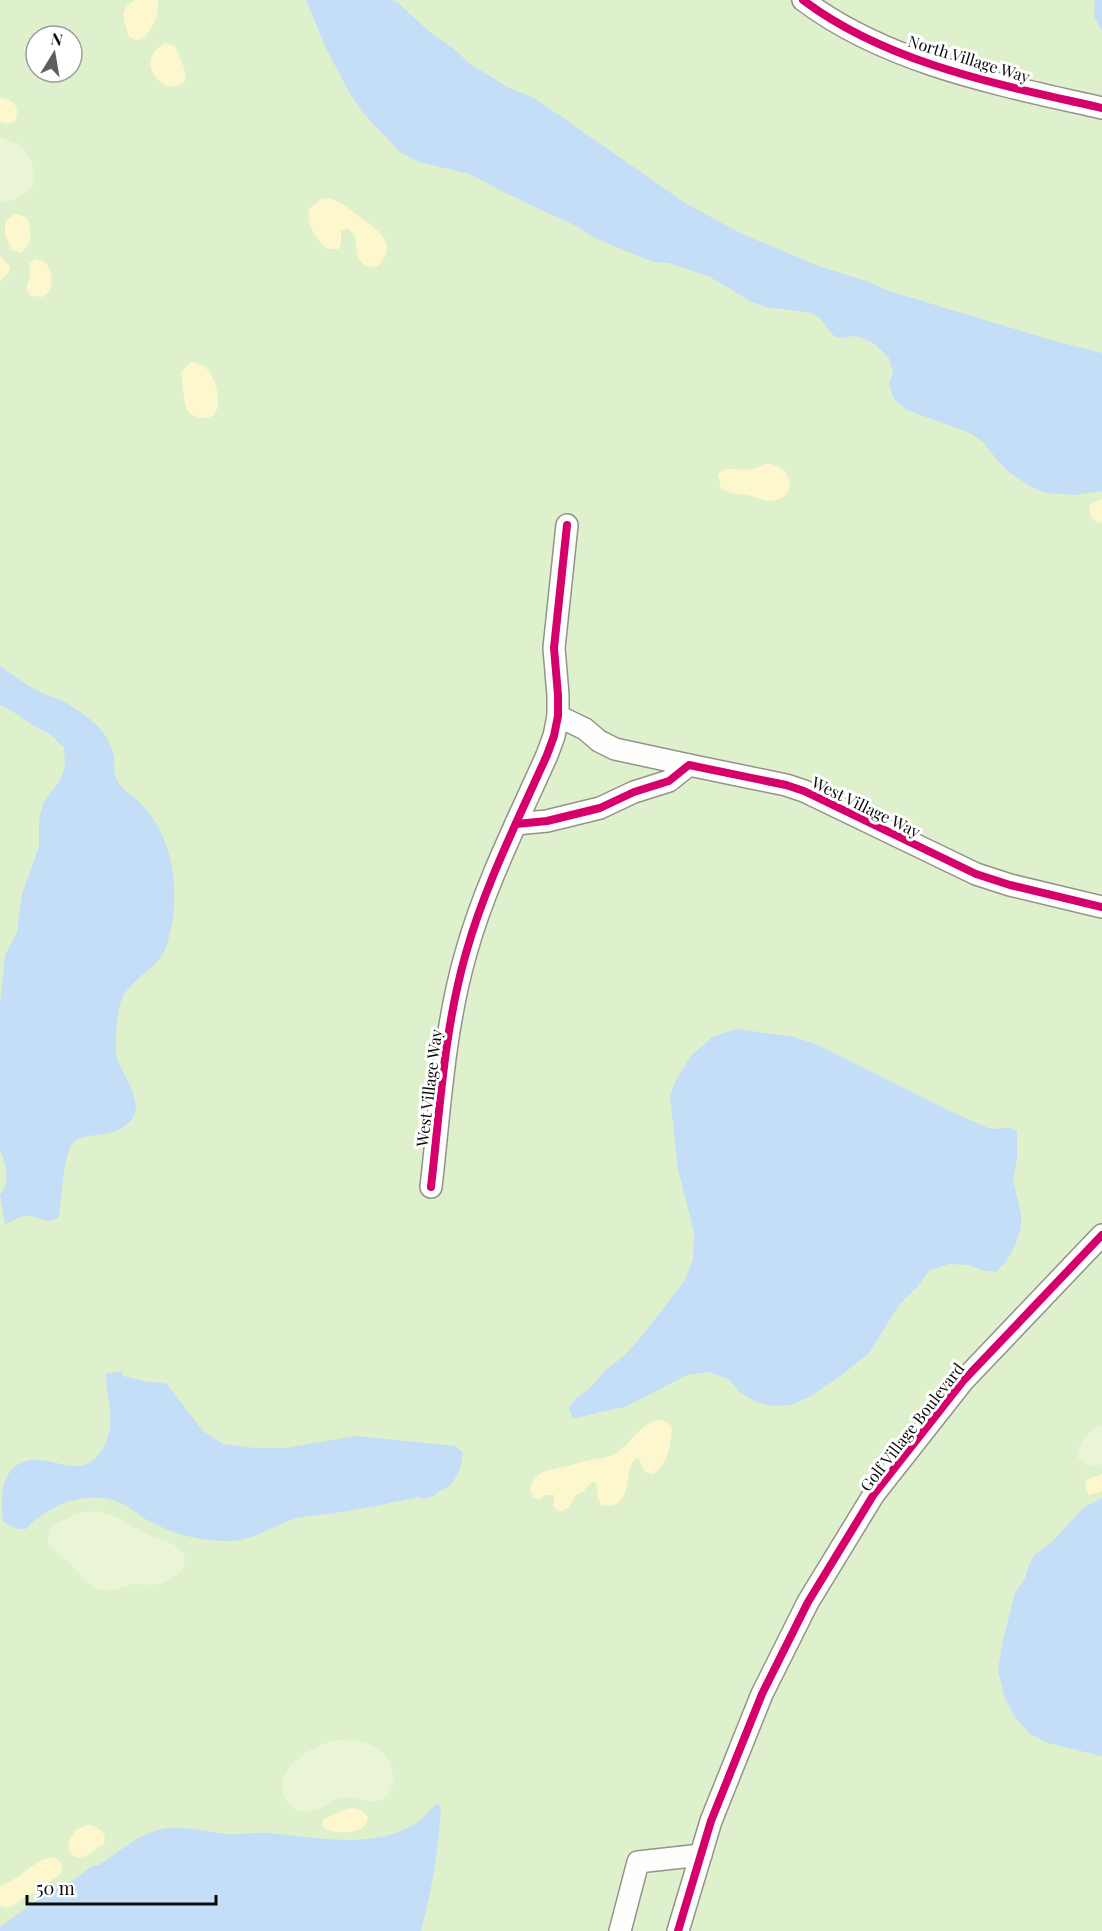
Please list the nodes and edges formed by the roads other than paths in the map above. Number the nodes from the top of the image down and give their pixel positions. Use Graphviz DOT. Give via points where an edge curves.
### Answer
graph roads {
  1 [pos="803,0"];
  2 [pos="1102,108"];
  3 [pos="567,525"];
  4 [pos="558,716"];
  5 [pos="689,765"];
  6 [pos="516,824"];
  7 [pos="1102,907"];
  8 [pos="431,1187"];
  9 [pos="1102,1235"];
  10 [pos="701,1855"];
  11 [pos="620,1931"];
  12 [pos="678,1931"];
  1 -- 2 [label="street, North Village Way" via="866,38 928,64"];
  3 -- 4 [label="street, West Village Way" via="554,648"];
  4 -- 5 [label="street, West Village Way" via="615,749"];
  4 -- 6 [label="street, West Village Way" via="547,755"];
  5 -- 6 [label="street" via="669,781 600,808"];
  5 -- 7 [label="street, West Village Way" via="804,791 976,874"];
  6 -- 8 [label="street, West Village Way" via="466,953 451,1020"];
  9 -- 10 [label="street, Golf Village Boulevard" via="963,1381 874,1494 808,1602 762,1694"];
  10 -- 11 [label="street" via="638,1862"];
  10 -- 12 [label="street, Golf Village Boulevard"];
}
